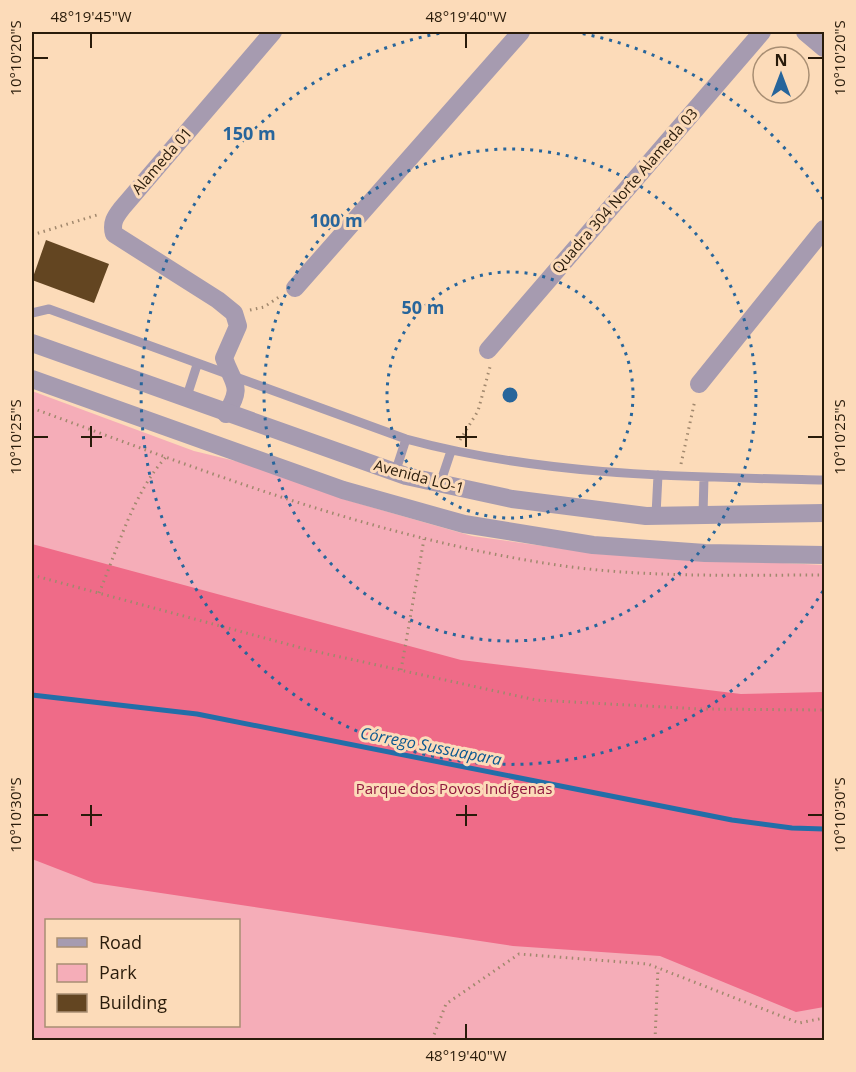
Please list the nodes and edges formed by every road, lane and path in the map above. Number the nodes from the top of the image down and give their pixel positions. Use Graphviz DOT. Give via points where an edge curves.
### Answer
graph roads {
  1 [pos="273,32"];
  2 [pos="521,32"];
  3 [pos="762,32"];
  4 [pos="805,32"];
  5 [pos="825,48"];
  6 [pos="122,208"];
  7 [pos="825,229"];
  8 [pos="32,235"];
  9 [pos="295,288"];
  10 [pos="32,313"];
  11 [pos="234,313"];
  12 [pos="32,343"];
  13 [pos="488,350"];
  14 [pos="197,365"];
  15 [pos="32,379"];
  16 [pos="235,379"];
  17 [pos="699,384"];
  18 [pos="186,399"];
  19 [pos="226,414"];
  20 [pos="406,439"];
  21 [pos="451,451"];
  22 [pos="166,457"];
  23 [pos="395,473"];
  24 [pos="658,475"];
  25 [pos="680,476"];
  26 [pos="704,477"];
  27 [pos="825,480"];
  28 [pos="440,484"];
  29 [pos="825,513"];
  30 [pos="656,515"];
  31 [pos="703,515"];
  32 [pos="424,539"];
  33 [pos="825,555"];
  34 [pos="32,574"];
  35 [pos="99,593"];
  36 [pos="401,670"];
  37 [pos="825,710"];
  38 [pos="658,968"];
  39 [pos="825,1018"];
  40 [pos="432,1041"];
  41 [pos="655,1041"];
  1 -- 6 [label="street, Alameda 01"];
  2 -- 9 [label="street"];
  3 -- 13 [label="street, Quadra 304 Norte Alameda 03"];
  4 -- 5 [label="street"];
  6 -- 8 [label="path"];
  6 -- 11 [label="street" via="114,219 114,234"];
  7 -- 17 [label="street"];
  9 -- 11 [label="path" via="264,307"];
  10 -- 14 [label="lane" via="49,309"];
  11 -- 16 [label="street" via="238,326 224,358"];
  12 -- 18 [label="street, Avenida LO-1"];
  13 -- 21 [label="path" via="487,383 477,411 469,429"];
  14 -- 16 [label="lane"];
  14 -- 18 [label="lane"];
  15 -- 33 [label="street" via="343,490 464,524 593,545 705,553"];
  16 -- 19 [label="street" via="237,396"];
  16 -- 20 [label="lane"];
  17 -- 25 [label="path" via="683,444"];
  18 -- 19 [label="street, Avenida LO-1"];
  19 -- 23 [label="street, Avenida LO-1"];
  20 -- 21 [label="lane"];
  20 -- 23 [label="lane"];
  21 -- 24 [label="lane"];
  21 -- 28 [label="lane"];
  22 -- 35 [label="path" via="143,491"];
  23 -- 28 [label="street, Avenida LO-1"];
  24 -- 25 [label="lane"];
  24 -- 30 [label="lane"];
  25 -- 26 [label="lane"];
  26 -- 27 [label="lane"];
  26 -- 31 [label="lane"];
  28 -- 30 [label="street, Avenida LO-1" via="512,500"];
  29 -- 31 [label="street, Avenida LO-1"];
  30 -- 31 [label="street, Avenida LO-1"];
  32 -- 36 [label="path"];
  34 -- 35 [label="path"];
  35 -- 36 [label="path" via="309,650"];
  36 -- 37 [label="path" via="544,701"];
  38 -- 39 [label="path" via="799,1023"];
  38 -- 40 [label="path" via="519,954 446,1004"];
  38 -- 41 [label="path"];
}
